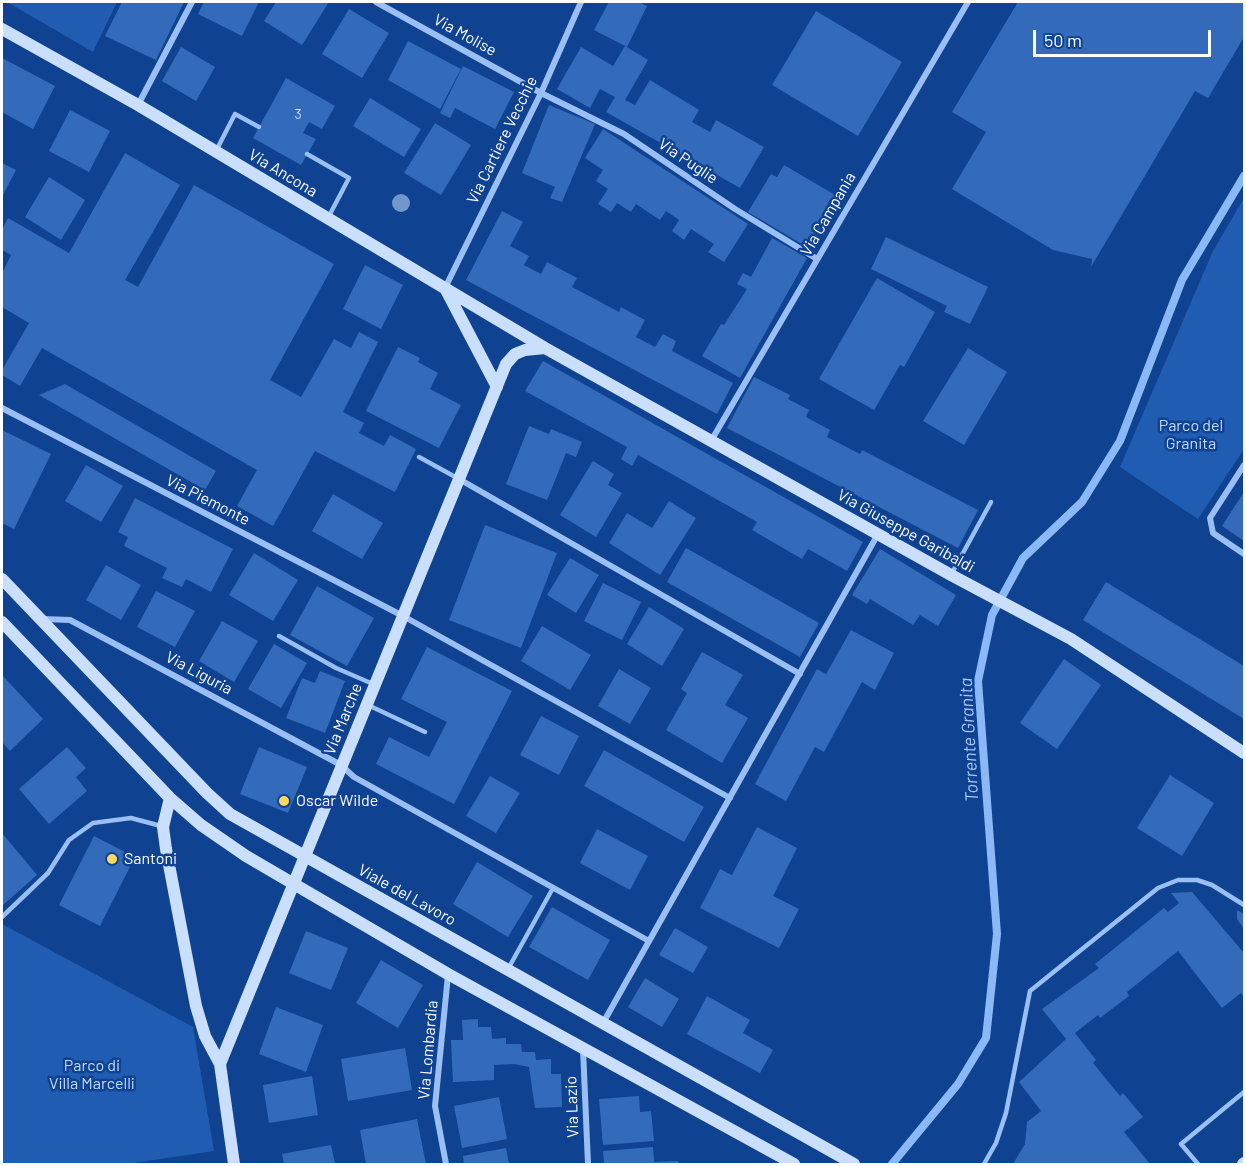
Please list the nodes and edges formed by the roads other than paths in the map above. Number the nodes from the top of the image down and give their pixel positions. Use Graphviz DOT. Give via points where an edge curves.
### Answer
graph roads {
  1 [pos="192,2"];
  2 [pos="376,2"];
  3 [pos="581,2"];
  4 [pos="968,2"];
  5 [pos="2,29"];
  6 [pos="541,93"];
  7 [pos="138,105"];
  8 [pos="259,127"];
  9 [pos="215,152"];
  10 [pos="307,154"];
  11 [pos="328,218"];
  12 [pos="817,259"];
  13 [pos="445,288"];
  14 [pos="545,348"];
  15 [pos="497,387"];
  16 [pos="2,408"];
  17 [pos="711,441"];
  18 [pos="419,457"];
  19 [pos="1245,465"];
  20 [pos="459,479"];
  21 [pos="991,502"];
  22 [pos="878,534"];
  23 [pos="1245,554"];
  24 [pos="951,575"];
  25 [pos="2,579"];
  26 [pos="403,616"];
  27 [pos="39,619"];
  28 [pos="2,622"];
  29 [pos="279,636"];
  30 [pos="800,674"];
  31 [pos="374,684"];
  32 [pos="366,704"];
  33 [pos="425,732"];
  34 [pos="1245,753"];
  35 [pos="341,765"];
  36 [pos="170,798"];
  37 [pos="730,798"];
  38 [pos="163,826"];
  39 [pos="304,856"];
  40 [pos="293,883"];
  41 [pos="553,888"];
  42 [pos="1245,905"];
  43 [pos="2,917"];
  44 [pos="649,941"];
  45 [pos="507,970"];
  46 [pos="448,974"];
  47 [pos="602,1023"];
  48 [pos="583,1048"];
  49 [pos="220,1064"];
  50 [pos="1245,1092"];
  51 [pos="234,1164"];
  52 [pos="446,1164"];
  53 [pos="588,1164"];
  54 [pos="794,1164"];
  55 [pos="854,1164"];
  56 [pos="984,1164"];
  57 [pos="1198,1164"];
  1 -- 7 [label="street"];
  2 -- 6 [label="street, Via Molise"];
  3 -- 6 [label="street, Via Cartiere Vecchie"];
  4 -- 12 [label="street, Via Campania"];
  5 -- 7 [label="main road, Via Ancona"];
  6 -- 12 [label="street, Via Puglie" via="624,134"];
  6 -- 13 [label="street, Via Cartiere Vecchie"];
  7 -- 9 [label="main road, Via Ancona"];
  8 -- 9 [label="lane" via="235,114"];
  9 -- 11 [label="main road, Via Ancona"];
  10 -- 11 [label="lane" via="349,178"];
  11 -- 13 [label="main road, Via Ancona"];
  12 -- 17 [label="street, Via Campania"];
  13 -- 14 [label="main road, Via Ancona"];
  13 -- 15 [label="main road"];
  14 -- 15 [label="main road, Via Marche" via="515,354 506,364"];
  14 -- 17 [label="main road, Via Giuseppe Garibaldi"];
  15 -- 20 [label="main road, Via Marche"];
  16 -- 26 [label="street, Via Piemonte"];
  17 -- 22 [label="main road, Via Giuseppe Garibaldi"];
  18 -- 20 [label="lane"];
  19 -- 23 [label="street" via="1210,518 1213,533"];
  20 -- 26 [label="main road, Via Marche"];
  20 -- 30 [label="street"];
  21 -- 24 [label="lane"];
  22 -- 24 [label="main road, Via Giuseppe Garibaldi"];
  22 -- 30 [label="street"];
  24 -- 34 [label="main road, Via Giuseppe Garibaldi" via="1071,639"];
  25 -- 27 [label="main road, Viale del Lavoro"];
  26 -- 31 [label="main road, Via Marche"];
  26 -- 37 [label="street, Via Piemonte"];
  27 -- 35 [label="street, Via Liguria" via="70,620"];
  27 -- 39 [label="main road, Viale del Lavoro" via="222,807 252,829"];
  28 -- 36 [label="main road"];
  29 -- 31 [label="lane"];
  30 -- 37 [label="street"];
  31 -- 32 [label="main road, Via Marche"];
  32 -- 33 [label="lane"];
  32 -- 35 [label="main road, Via Marche"];
  35 -- 39 [label="main road, Via Marche"];
  35 -- 41 [label="street, Via Liguria" via="354,777"];
  36 -- 38 [label="main road, Via Marche"];
  36 -- 40 [label="main road" via="237,850"];
  37 -- 44 [label="street"];
  38 -- 43 [label="lane" via="131,818 93,823 69,840 48,873"];
  38 -- 49 [label="main road, Via Marche" via="196,1006 205,1036"];
  39 -- 40 [label="main road, Via Marche"];
  39 -- 45 [label="main road, Viale del Lavoro"];
  40 -- 46 [label="main road"];
  40 -- 49 [label="main road, Via Marche"];
  41 -- 44 [label="street, Via Liguria"];
  41 -- 45 [label="lane"];
  42 -- 56 [label="lane" via="1212,885 1178,880 1158,888 1030,991 1006,1113"];
  44 -- 47 [label="street"];
  45 -- 47 [label="main road, Viale del Lavoro"];
  46 -- 48 [label="main road"];
  46 -- 52 [label="street, Via Lombardia" via="435,1106"];
  47 -- 55 [label="main road, Viale del Lavoro"];
  48 -- 53 [label="street, Via Lazio"];
  48 -- 54 [label="main road"];
  49 -- 51 [label="main road, Via Marche"];
  50 -- 57 [label="lane" via="1181,1144"];
}
